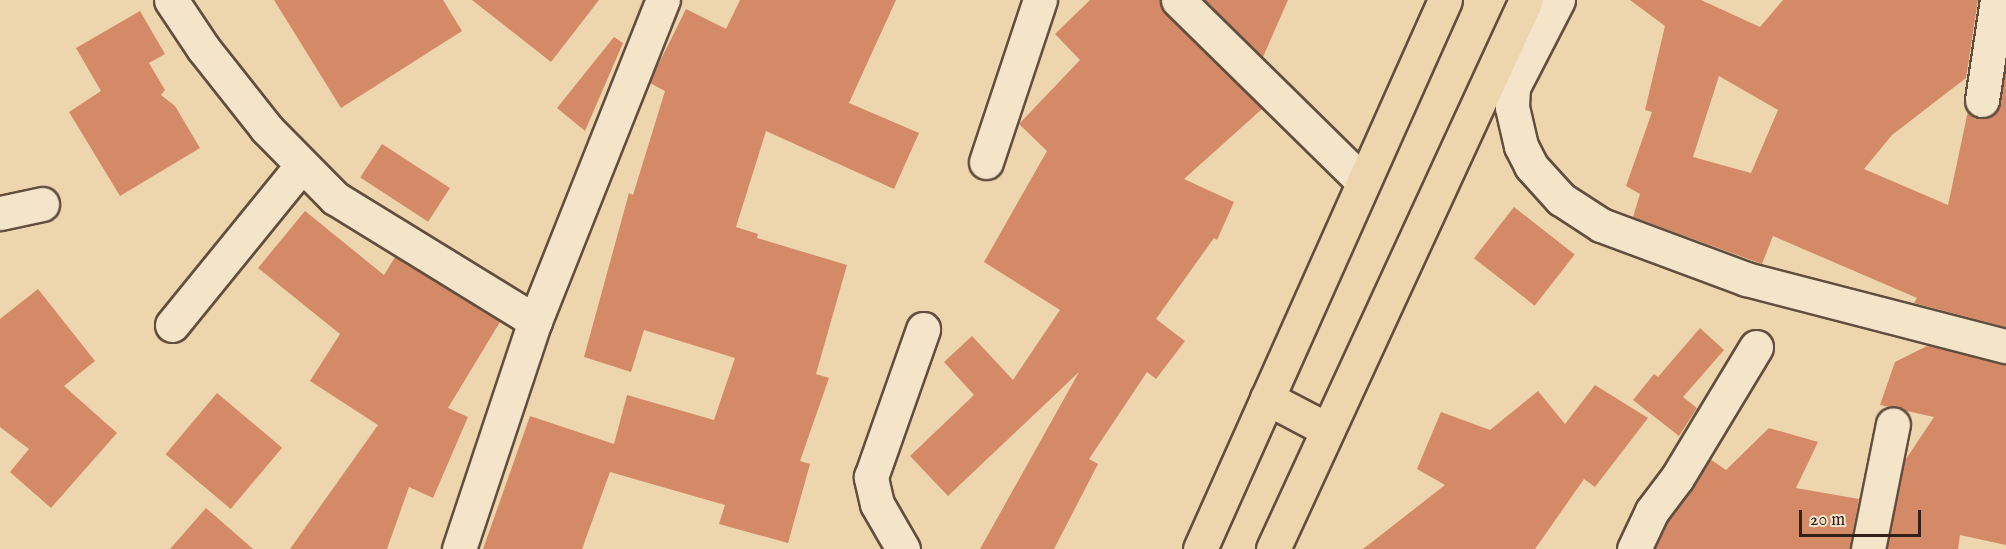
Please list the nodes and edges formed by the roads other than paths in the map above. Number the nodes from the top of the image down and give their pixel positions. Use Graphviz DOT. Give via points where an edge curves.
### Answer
graph roads {
  1 [pos="171,0"];
  2 [pos="663,0"];
  3 [pos="1040,0"];
  4 [pos="1178,0"];
  5 [pos="1444,0"];
  6 [pos="1526,0"];
  7 [pos="1558,0"];
  8 [pos="1996,0"];
  9 [pos="1982,100"];
  10 [pos="986,162"];
  11 [pos="302,165"];
  12 [pos="1362,181"];
  13 [pos="42,204"];
  14 [pos="0,213"];
  15 [pos="535,321"];
  16 [pos="172,325"];
  17 [pos="923,329"];
  18 [pos="2006,346"];
  19 [pos="1756,347"];
  20 [pos="1267,398"];
  21 [pos="1893,424"];
  22 [pos="1326,429"];
  23 [pos="459,549"];
  24 [pos="903,549"];
  25 [pos="1200,549"];
  26 [pos="1273,549"];
  27 [pos="1634,549"];
  28 [pos="1868,549"];
  1 -- 11 [label="street" via="210,57"];
  2 -- 15 [label="street"];
  3 -- 10 [label="street"];
  4 -- 12 [label="street"];
  5 -- 12 [label="main road"];
  6 -- 22 [label="main road"];
  7 -- 18 [label="street" via="1513,87 1512,107 1521,146 1531,166 1561,199 1601,225 1746,279"];
  8 -- 9 [label="street"];
  11 -- 15 [label="street" via="335,198"];
  11 -- 16 [label="street"];
  12 -- 20 [label="main road"];
  13 -- 14 [label="street"];
  15 -- 23 [label="street"];
  17 -- 24 [label="street" via="871,477 877,504"];
  19 -- 27 [label="street" via="1677,478 1652,512"];
  20 -- 22 [label="main road"];
  20 -- 25 [label="main road"];
  21 -- 28 [label="street"];
  22 -- 26 [label="main road"];
}
